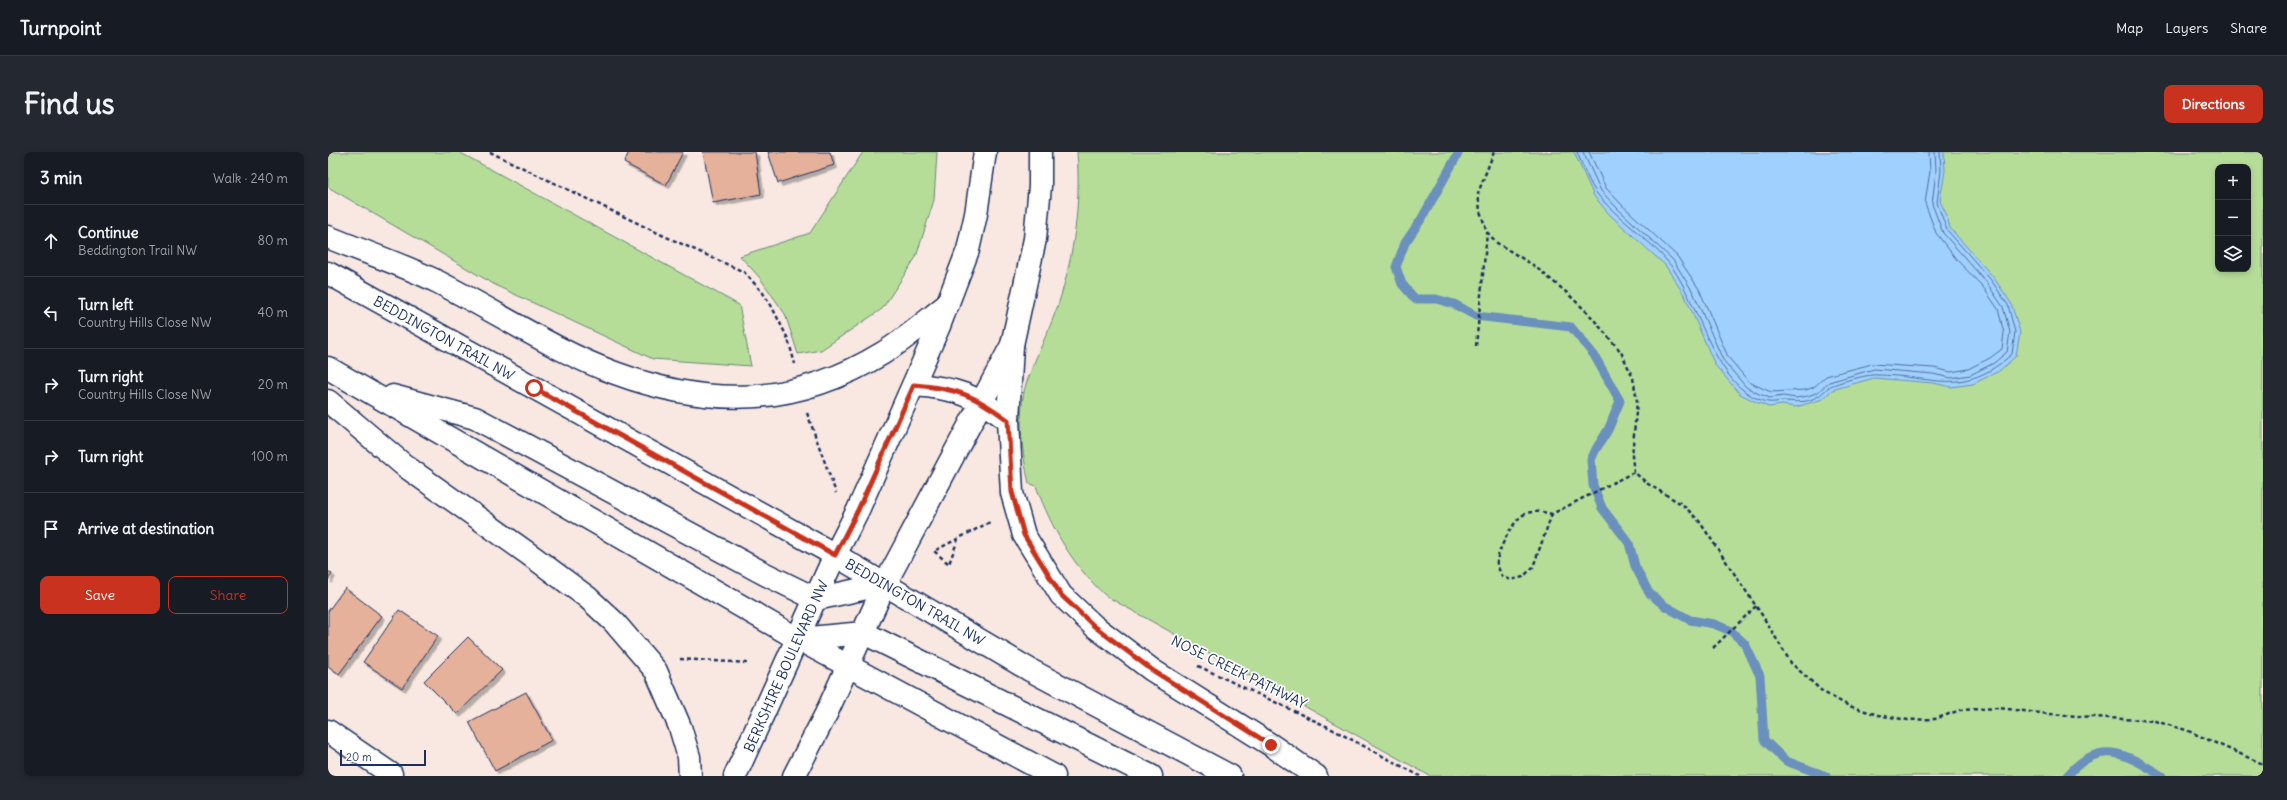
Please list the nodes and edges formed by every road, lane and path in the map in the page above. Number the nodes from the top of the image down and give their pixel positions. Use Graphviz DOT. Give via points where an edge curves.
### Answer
graph roads {
  1 [pos="490,152"];
  2 [pos="985,152"];
  3 [pos="1040,152"];
  4 [pos="1494,152"];
  5 [pos="1487,232"];
  6 [pos="328,237"];
  7 [pos="328,273"];
  8 [pos="948,304"];
  9 [pos="1012,345"];
  10 [pos="1476,346"];
  11 [pos="328,368"];
  12 [pos="797,369"];
  13 [pos="914,385"];
  14 [pos="365,388"];
  15 [pos="328,401"];
  16 [pos="981,401"];
  17 [pos="806,411"];
  18 [pos="1008,420"];
  19 [pos="1634,472"];
  20 [pos="838,499"];
  21 [pos="1552,514"];
  22 [pos="996,519"];
  23 [pos="958,539"];
  24 [pos="835,555"];
  25 [pos="885,584"];
  26 [pos="816,599"];
  27 [pos="1756,606"];
  28 [pos="864,633"];
  29 [pos="798,639"];
  30 [pos="1713,648"];
  31 [pos="674,659"];
  32 [pos="749,663"];
  33 [pos="849,665"];
  34 [pos="1196,665"];
  35 [pos="328,731"];
  36 [pos="2263,764"];
  37 [pos="391,774"];
  38 [pos="690,776"];
  39 [pos="735,776"];
  40 [pos="794,776"];
  41 [pos="1054,776"];
  42 [pos="1151,776"];
  43 [pos="1230,776"];
  44 [pos="1316,776"];
  45 [pos="1420,776"];
  1 -- 12 [label="path" via="744,272 772,307 788,339"];
  2 -- 8 [label="main road, BERKSHIRE BOULEVARD NW" via="968,250"];
  3 -- 9 [label="main road" via="1035,239"];
  4 -- 5 [label="path" via="1478,193 1480,211"];
  5 -- 10 [label="path"];
  5 -- 19 [label="path" via="1497,243 1533,265 1566,292 1589,314 1621,352 1633,378 1637,401 1632,456"];
  6 -- 8 [label="main road" via="434,280 576,356 614,373 688,393 724,398 758,398 811,387 884,353"];
  7 -- 24 [label="main road, BEDDINGTON TRAIL NW"];
  8 -- 13 [label="main road, BERKSHIRE BOULEVARD NW"];
  9 -- 16 [label="main road"];
  9 -- 18 [label="main road"];
  11 -- 14 [label="main road"];
  13 -- 16 [label="main road" via="940,387 964,393"];
  13 -- 24 [label="main road, BERKSHIRE BOULEVARD NW"];
  14 -- 26 [label="main road" via="475,418"];
  14 -- 29 [label="main road"];
  15 -- 38 [label="main road" via="405,466 587,597 614,622 656,671 680,727 689,757"];
  16 -- 18 [label="main road"];
  16 -- 25 [label="main road"];
  17 -- 20 [label="path"];
  18 -- 44 [label="main road" via="1012,492 1024,535 1061,595 1094,626 1152,670"];
  19 -- 21 [label="path"];
  19 -- 27 [label="path" via="1648,484 1683,505 1699,521"];
  21 -- 21 [label="path" via="1538,511 1523,514 1511,528 1496,563 1502,576 1511,580 1523,577 1532,567"];
  22 -- 23 [label="path"];
  23 -- 23 [label="path" via="934,551 949,564"];
  24 -- 25 [label="main road, BEDDINGTON TRAIL NW"];
  24 -- 26 [label="main road, BERKSHIRE BOULEVARD NW"];
  25 -- 26 [label="main road"];
  25 -- 28 [label="main road"];
  25 -- 43 [label="main road, BEDDINGTON TRAIL NW" via="1030,670"];
  26 -- 29 [label="main road, BERKSHIRE BOULEVARD NW"];
  27 -- 30 [label="path"];
  27 -- 36 [label="path" via="1791,663 1824,692 1849,706 1878,715 1908,720 1945,716 1960,710 1999,708 2155,721 2186,730"];
  28 -- 29 [label="main road"];
  28 -- 33 [label="main road"];
  28 -- 42 [label="main road"];
  29 -- 33 [label="main road"];
  29 -- 39 [label="main road, BERKSHIRE BOULEVARD NW"];
  31 -- 32 [label="path"];
  33 -- 40 [label="main road"];
  33 -- 41 [label="main road"];
  34 -- 45 [label="path, NOSE CREEK PATHWAY" via="1328,727"];
  35 -- 37 [label="main road"];
}
